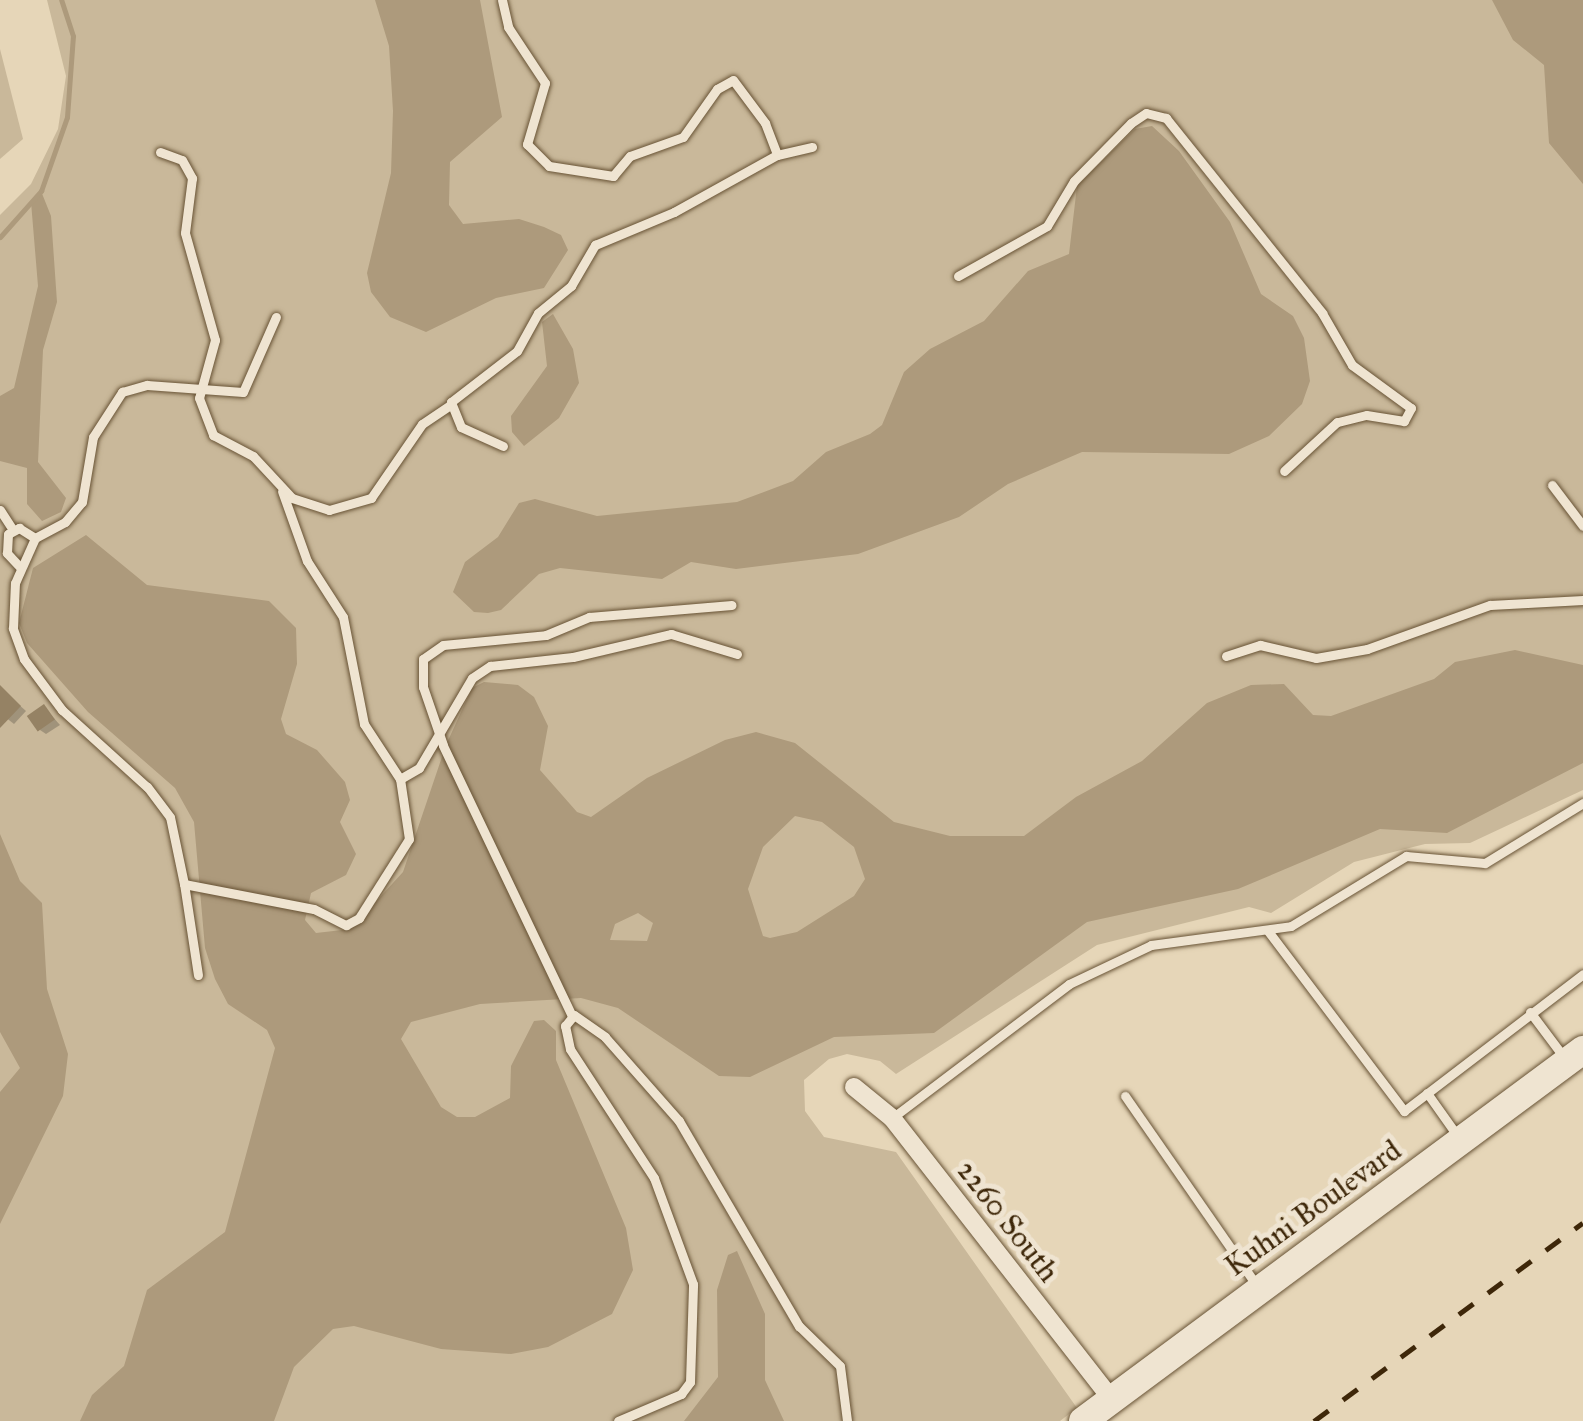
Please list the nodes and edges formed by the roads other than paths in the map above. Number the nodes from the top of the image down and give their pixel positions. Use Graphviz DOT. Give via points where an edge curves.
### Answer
graph roads {
  1 [pos="502,0"];
  2 [pos="812,147"];
  3 [pos="160,152"];
  4 [pos="777,155"];
  5 [pos="958,276"];
  6 [pos="276,317"];
  7 [pos="200,390"];
  8 [pos="450,405"];
  9 [pos="503,446"];
  10 [pos="1284,471"];
  11 [pos="1552,485"];
  12 [pos="282,490"];
  13 [pos="302,504"];
  14 [pos="0,510"];
  15 [pos="290,515"];
  16 [pos="1583,526"];
  17 [pos="13,530"];
  18 [pos="36,538"];
  19 [pos="20,566"];
  20 [pos="1583,600"];
  21 [pos="731,605"];
  22 [pos="737,654"];
  23 [pos="1226,656"];
  24 [pos="441,741"];
  25 [pos="400,778"];
  26 [pos="1582,806"];
  27 [pos="189,883"];
  28 [pos="1268,930"];
  29 [pos="1583,974"];
  30 [pos="198,975"];
  31 [pos="1530,1012"];
  32 [pos="572,1016"];
  33 [pos="1575,1056"];
  34 [pos="854,1087"];
  35 [pos="1427,1094"];
  36 [pos="1124,1096"];
  37 [pos="892,1118"];
  38 [pos="1460,1140"];
  39 [pos="1259,1288"];
  40 [pos="1110,1397"];
  41 [pos="618,1421"];
  42 [pos="847,1421"];
  43 [pos="1083,1421"];
  1 -- 4 [label="lane" via="508,27 545,82 527,144 549,166 613,176 630,156 683,137 717,89 733,80 766,123"];
  2 -- 4 [label="lane"];
  3 -- 7 [label="lane" via="182,160 192,178 185,233 216,348"];
  4 -- 8 [label="lane" via="674,212 600,240 571,286 538,313 516,351 459,390"];
  5 -- 10 [label="lane" via="1046,226 1074,182 1131,123 1146,114 1166,118 1322,313 1352,365 1410,408 1404,421 1366,415 1337,422"];
  6 -- 7 [label="lane" via="244,392"];
  7 -- 12 [label="lane" via="213,435 253,456"];
  7 -- 18 [label="lane" via="148,385 122,392 93,437 77,510"];
  8 -- 9 [label="lane" via="461,427"];
  8 -- 13 [label="lane" via="422,424 371,498 329,510"];
  11 -- 16 [label="lane"];
  12 -- 13 [label="lane"];
  12 -- 15 [label="lane"];
  13 -- 15 [label="lane"];
  14 -- 17 [label="lane"];
  15 -- 25 [label="lane" via="307,561 343,617 364,724"];
  17 -- 18 [label="lane"];
  17 -- 19 [label="lane" via="6,545"];
  18 -- 19 [label="lane"];
  19 -- 27 [label="lane" via="13,628 24,659 62,710 147,787 170,817"];
  20 -- 23 [label="lane" via="1490,605 1367,649 1316,658 1260,645"];
  21 -- 24 [label="lane" via="639,609 589,617 546,635 434,648 421,669"];
  22 -- 24 [label="lane" via="672,634 573,657 490,666 472,678"];
  24 -- 25 [label="lane" via="420,768"];
  24 -- 32 [label="lane"];
  25 -- 27 [label="lane" via="409,827 400,860 351,924 314,909"];
  26 -- 28 [label="lane" via="1485,862 1406,856 1291,926"];
  27 -- 30 [label="lane"];
  28 -- 35 [label="lane" via="1404,1111"];
  28 -- 37 [label="lane" via="1151,945 1069,984"];
  29 -- 31 [label="lane"];
  31 -- 33 [label="lane"];
  31 -- 35 [label="lane"];
  32 -- 41 [label="lane" via="565,1026 570,1049 654,1178 693,1284 690,1382 680,1394"];
  32 -- 42 [label="lane" via="605,1037 679,1120 799,1326 836,1359"];
  33 -- 38 [label="street, Kuhni Boulevard"];
  34 -- 37 [label="street, 2260 South"];
  35 -- 38 [label="lane"];
  36 -- 39 [label="lane"];
  37 -- 40 [label="street, 2260 South"];
  38 -- 39 [label="street, Kuhni Boulevard"];
  39 -- 40 [label="street, Kuhni Boulevard"];
  40 -- 43 [label="street, Kuhni Boulevard"];
}
